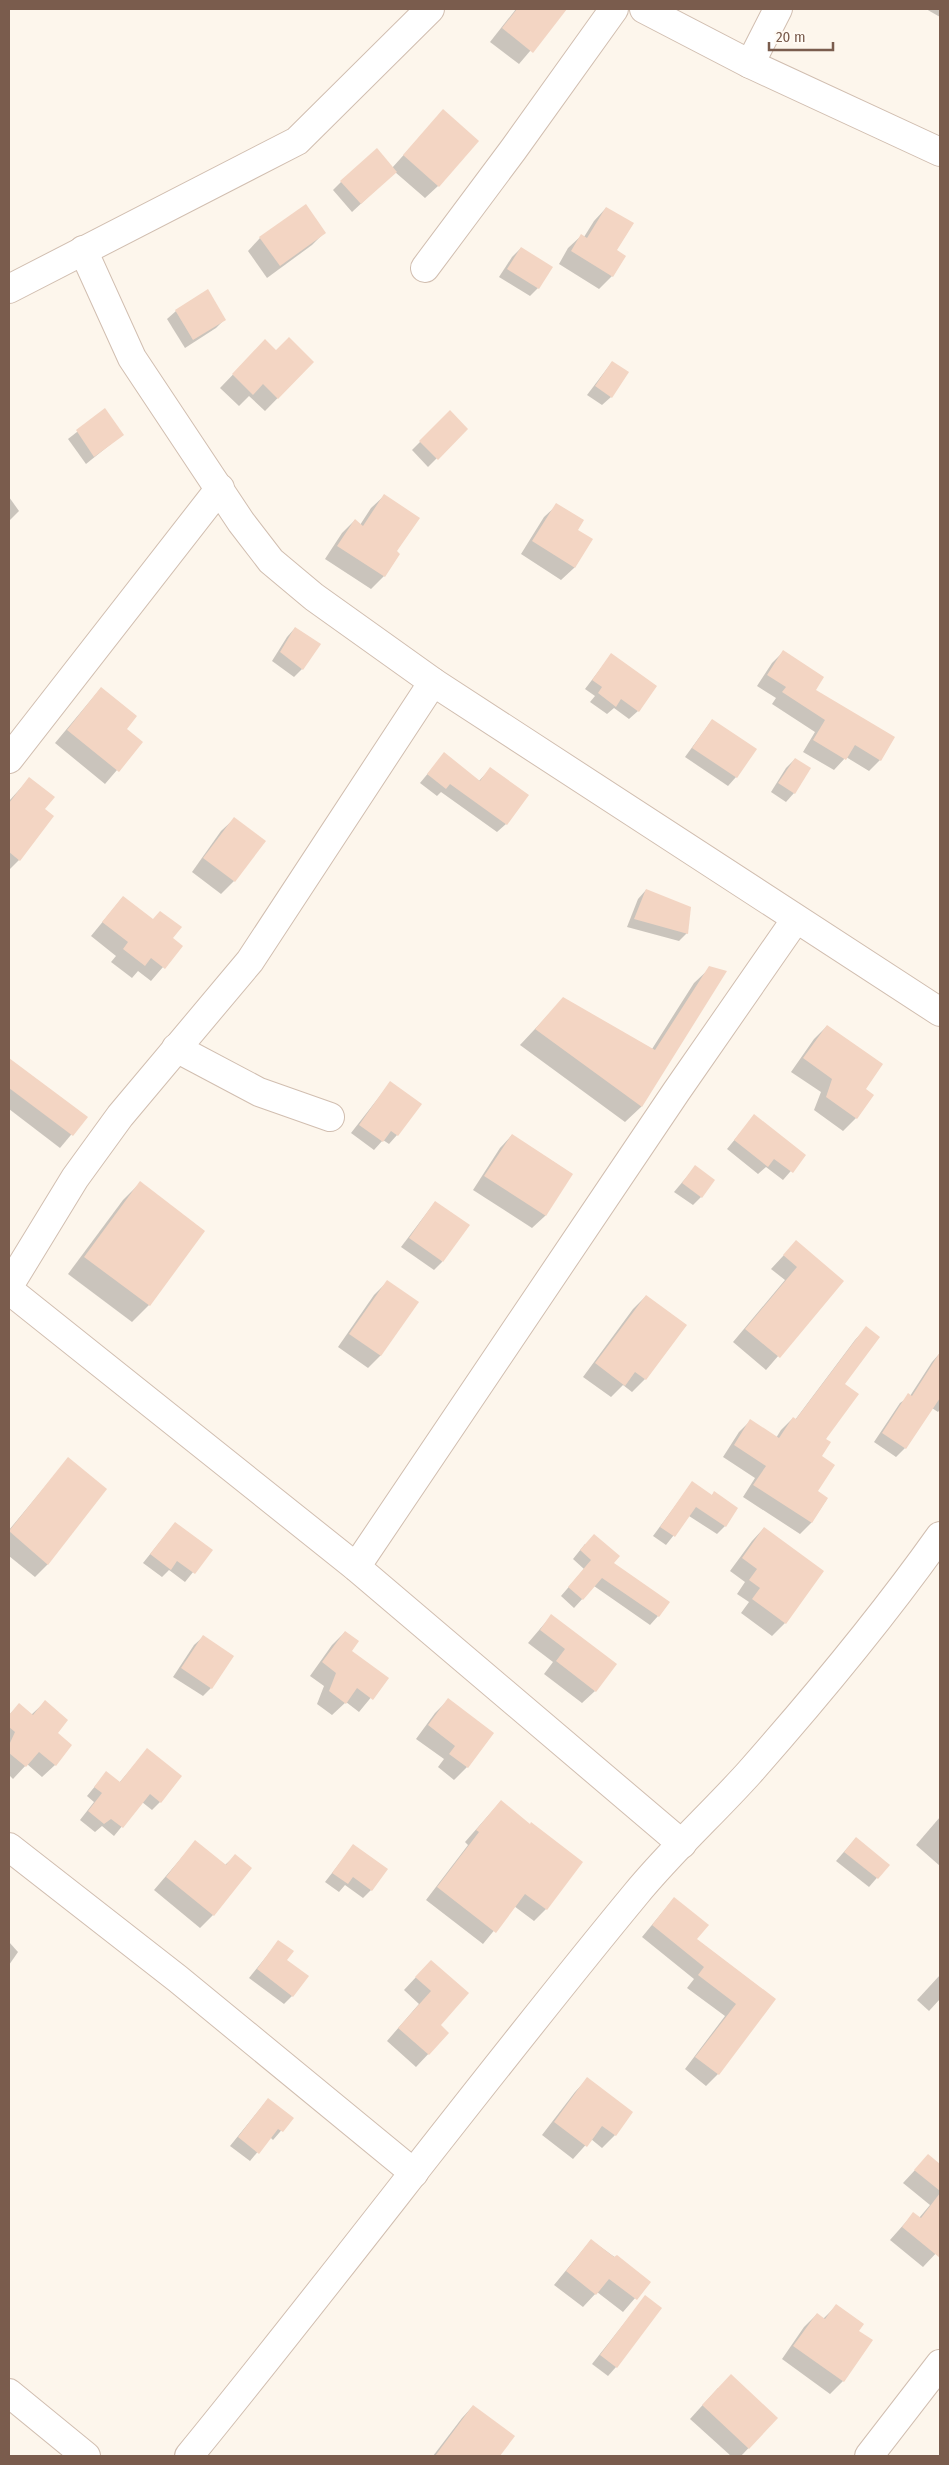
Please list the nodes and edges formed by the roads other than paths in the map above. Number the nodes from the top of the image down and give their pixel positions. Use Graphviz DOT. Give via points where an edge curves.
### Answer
graph roads {
  1 [pos="430,9"];
  2 [pos="614,9"];
  3 [pos="644,9"];
  4 [pos="778,9"];
  5 [pos="750,64"];
  6 [pos="940,152"];
  7 [pos="83,250"];
  8 [pos="424,268"];
  9 [pos="9,289"];
  10 [pos="220,488"];
  11 [pos="433,682"];
  12 [pos="9,759"];
  13 [pos="796,919"];
  14 [pos="940,1012"];
  15 [pos="176,1048"];
  16 [pos="330,1118"];
  17 [pos="9,1288"];
  18 [pos="940,1536"];
  19 [pos="356,1567"];
  20 [pos="682,1844"];
  21 [pos="9,1847"];
  22 [pos="414,2173"];
  23 [pos="940,2364"];
  24 [pos="9,2393"];
  25 [pos="86,2456"];
  26 [pos="189,2456"];
  27 [pos="869,2456"];
  1 -- 7 [label="street" via="297,141"];
  2 -- 8 [label="street"];
  3 -- 5 [label="street"];
  4 -- 5 [label="street"];
  5 -- 6 [label="street"];
  7 -- 9 [label="street"];
  7 -- 10 [label="street" via="132,358"];
  10 -- 11 [label="street" via="241,522 272,561 314,597"];
  10 -- 12 [label="street"];
  11 -- 13 [label="street"];
  11 -- 15 [label="street" via="250,961"];
  13 -- 14 [label="street"];
  13 -- 19 [label="street"];
  15 -- 16 [label="street" via="259,1092"];
  15 -- 17 [label="street" via="120,1116 75,1178"];
  17 -- 19 [label="street"];
  18 -- 20 [label="street" via="854,1651 748,1774"];
  19 -- 20 [label="street"];
  20 -- 22 [label="street" via="638,1891 498,2063"];
  21 -- 22 [label="street" via="178,1979"];
  22 -- 26 [label="street"];
  23 -- 27 [label="street"];
  24 -- 25 [label="street"];
}
